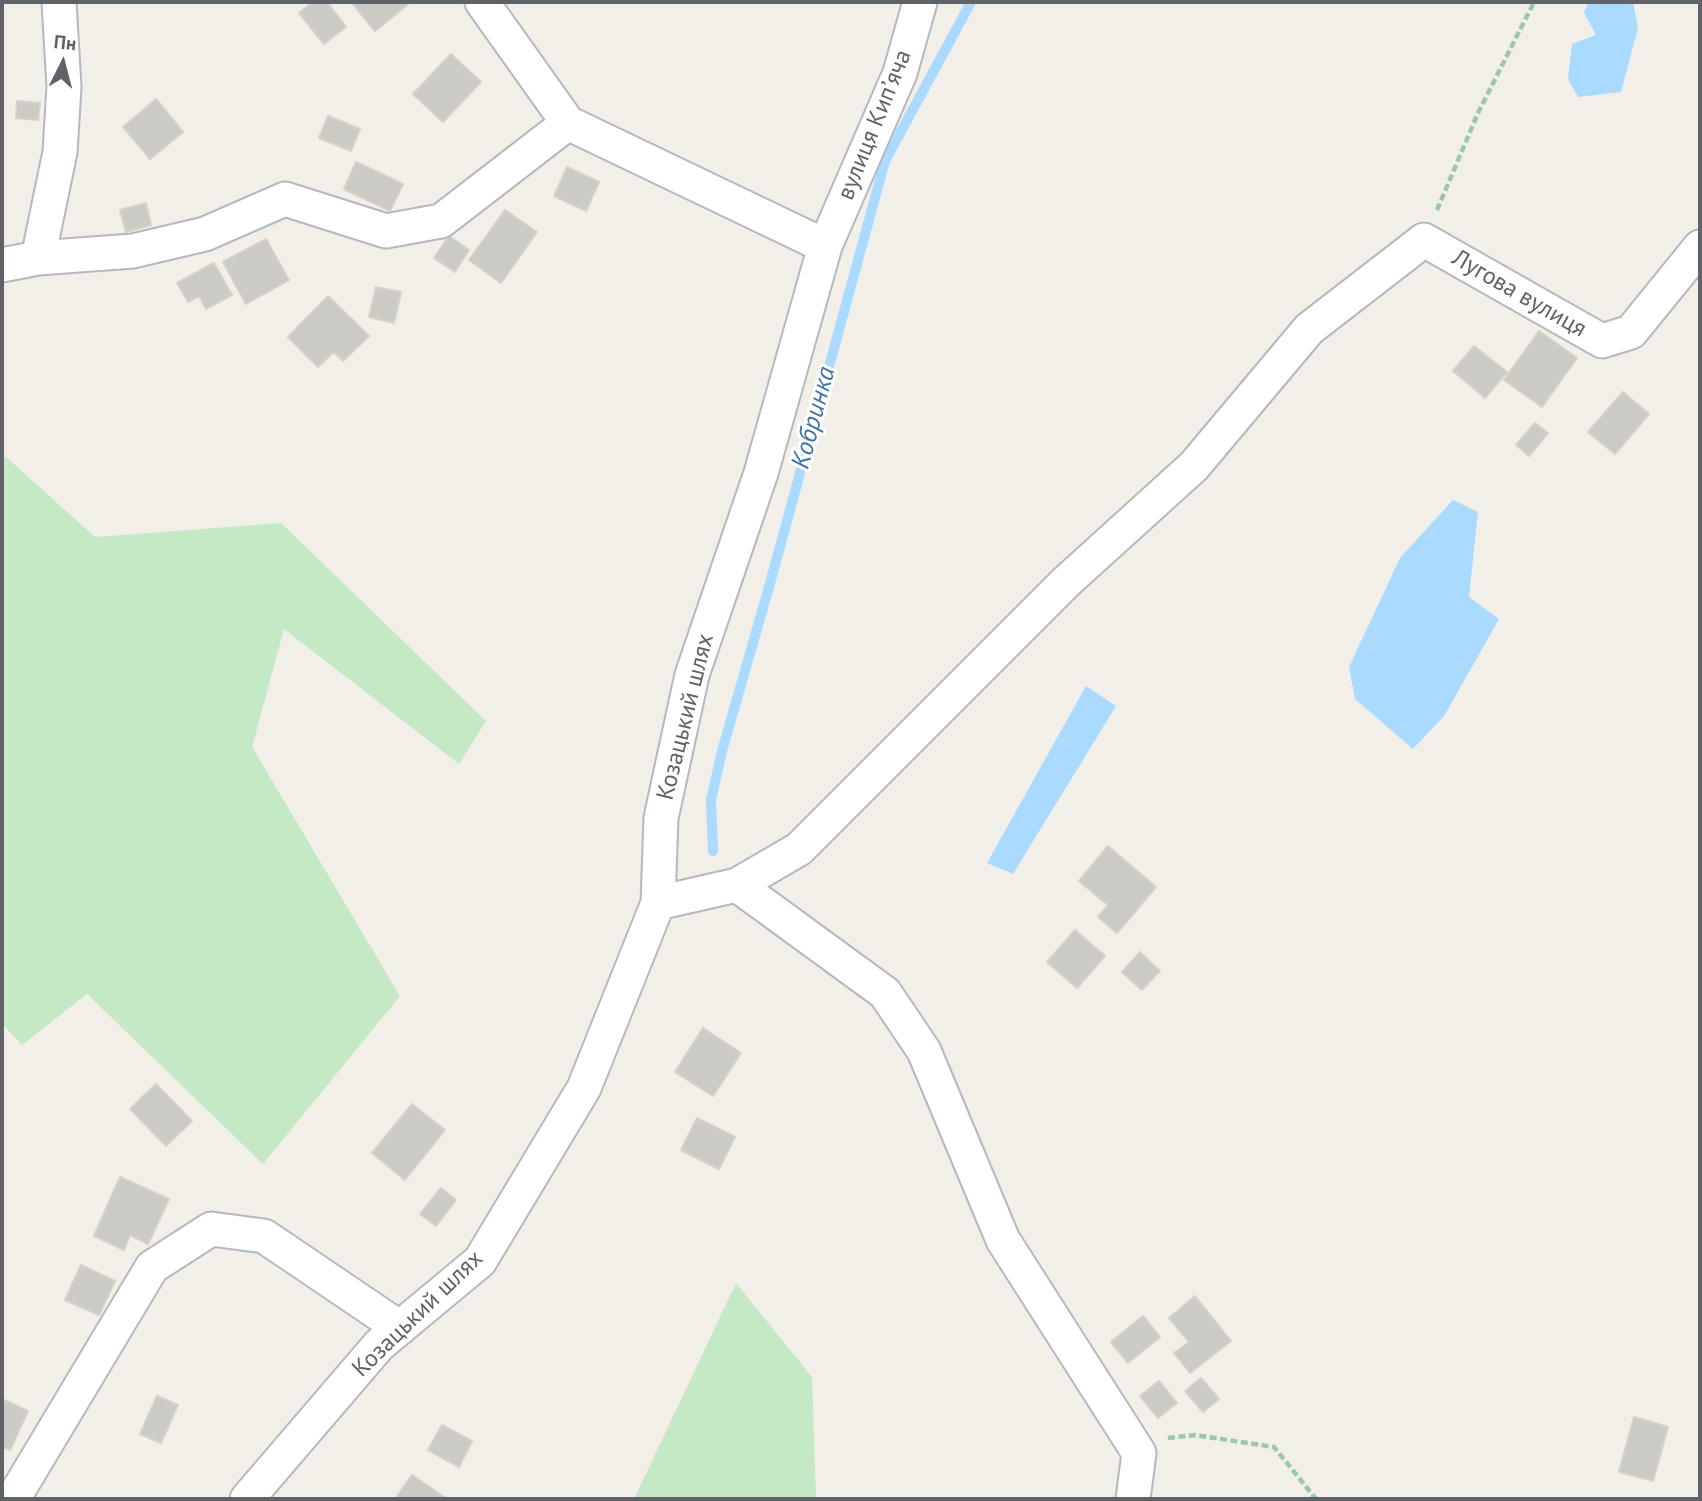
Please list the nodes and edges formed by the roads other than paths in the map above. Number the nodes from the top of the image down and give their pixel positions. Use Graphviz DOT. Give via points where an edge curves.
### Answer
graph roads {
  1 [pos="59,2"];
  2 [pos="482,2"];
  3 [pos="919,2"];
  4 [pos="568,124"];
  5 [pos="825,246"];
  6 [pos="1700,247"];
  7 [pos="38,258"];
  8 [pos="2,265"];
  9 [pos="737,885"];
  10 [pos="658,903"];
  11 [pos="400,1328"];
  12 [pos="13,1499"];
  13 [pos="247,1499"];
  14 [pos="1133,1499"];
  1 -- 7 [label="street" via="64,87 60,152"];
  2 -- 4 [label="street"];
  3 -- 5 [label="street, вулиця Кипʼяча" via="900,73"];
  4 -- 5 [label="street"];
  4 -- 7 [label="street" via="441,221 386,231 285,199 205,233 132,251"];
  5 -- 10 [label="street, Козацький шлях" via="761,473 692,675 661,818"];
  6 -- 9 [label="street, Лугова вулиця" via="1631,332 1602,341 1424,240 1309,329 1194,466 1066,582 799,849"];
  7 -- 8 [label="street"];
  9 -- 10 [label="street"];
  9 -- 14 [label="street" via="885,993 924,1051 1003,1240 1139,1453"];
  10 -- 11 [label="street, Козацький шлях" via="584,1088 494,1238 480,1261"];
  11 -- 12 [label="street" via="264,1236 211,1229 152,1268"];
  11 -- 13 [label="street, Козацький шлях" via="379,1345"];
}
